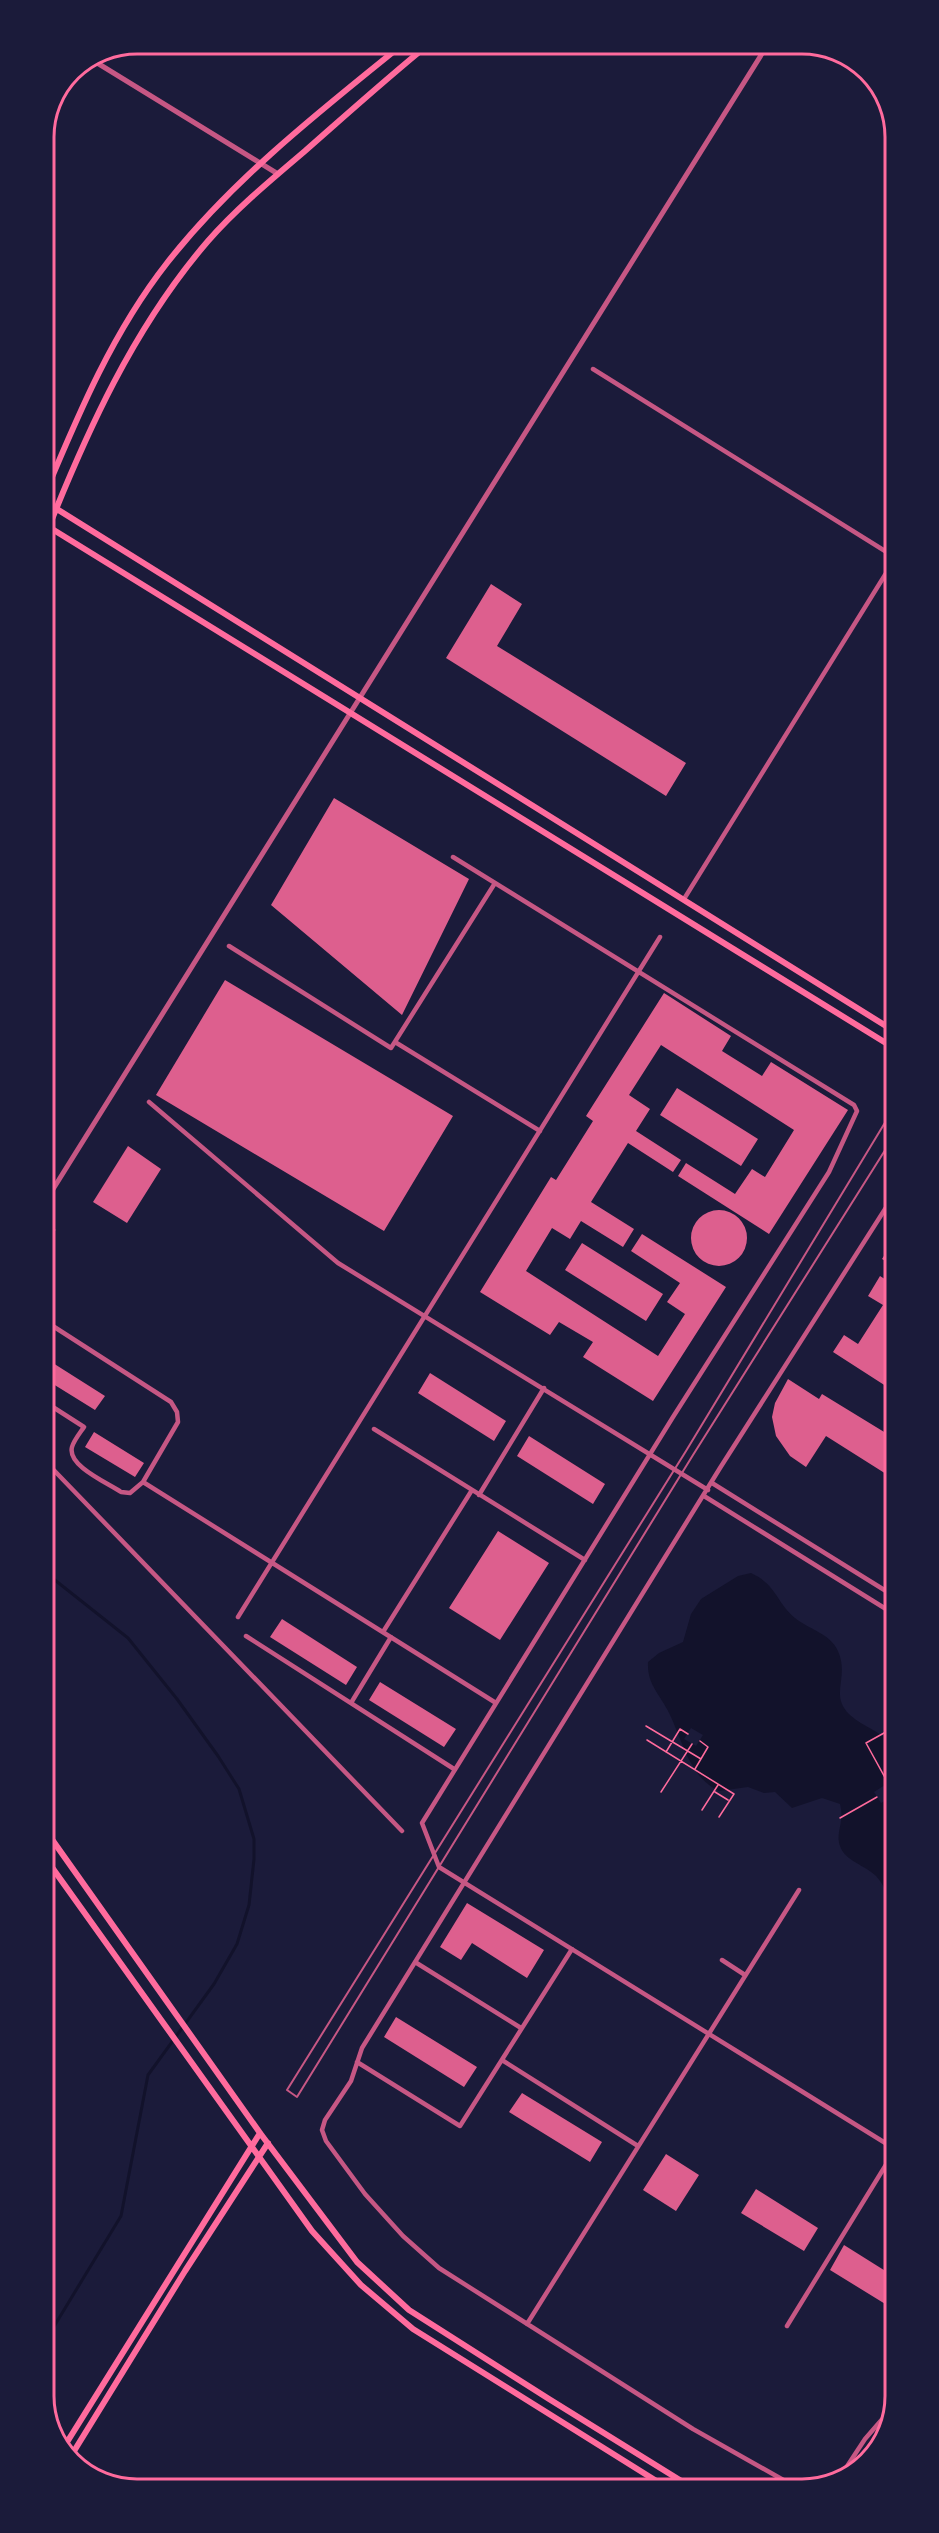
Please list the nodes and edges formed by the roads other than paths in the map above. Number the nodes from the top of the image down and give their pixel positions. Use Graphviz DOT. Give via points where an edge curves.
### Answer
graph roads {
  1 [pos="391,54"];
  2 [pos="417,54"];
  3 [pos="762,54"];
  4 [pos="98,64"];
  5 [pos="262,164"];
  6 [pos="278,174"];
  7 [pos="593,369"];
  8 [pos="54,473"];
  9 [pos="55,508"];
  10 [pos="54,531"];
  11 [pos="885,551"];
  12 [pos="885,575"];
  13 [pos="361,698"];
  14 [pos="351,713"];
  15 [pos="453,857"];
  16 [pos="495,883"];
  17 [pos="684,899"];
  18 [pos="660,937"];
  19 [pos="229,946"];
  20 [pos="638,972"];
  21 [pos="885,1025"];
  22 [pos="395,1042"];
  23 [pos="885,1042"];
  24 [pos="149,1102"];
  25 [pos="885,1123"];
  26 [pos="540,1131"];
  27 [pos="885,1150"];
  28 [pos="54,1188"];
  29 [pos="885,1209"];
  30 [pos="425,1315"];
  31 [pos="54,1327"];
  32 [pos="544,1388"];
  33 [pos="54,1408"];
  34 [pos="374,1429"];
  35 [pos="652,1454"];
  36 [pos="675,1468"];
  37 [pos="54,1470"];
  38 [pos="682,1473"];
  39 [pos="143,1482"];
  40 [pos="712,1483"];
  41 [pos="472,1490"];
  42 [pos="708,1490"];
  43 [pos="479,1495"];
  44 [pos="704,1496"];
  45 [pos="585,1560"];
  46 [pos="272,1563"];
  47 [pos="885,1590"];
  48 [pos="885,1608"];
  49 [pos="238,1617"];
  50 [pos="383,1632"];
  51 [pos="246,1636"];
  52 [pos="391,1637"];
  53 [pos="351,1703"];
  54 [pos="496,1703"];
  55 [pos="454,1769"];
  56 [pos="402,1831"];
  57 [pos="54,1842"];
  58 [pos="434,1854"];
  59 [pos="439,1867"];
  60 [pos="54,1870"];
  61 [pos="465,1882"];
  62 [pos="799,1890"];
  63 [pos="572,1948"];
  64 [pos="722,1960"];
  65 [pos="415,1962"];
  66 [pos="745,1975"];
  67 [pos="521,2028"];
  68 [pos="708,2034"];
  69 [pos="502,2060"];
  70 [pos="357,2062"];
  71 [pos="260,2133"];
  72 [pos="268,2143"];
  73 [pos="885,2144"];
  74 [pos="638,2146"];
  75 [pos="251,2148"];
  76 [pos="259,2158"];
  77 [pos="885,2166"];
  78 [pos="526,2324"];
  79 [pos="787,2325"];
  80 [pos="882,2420"];
  81 [pos="68,2441"];
  82 [pos="74,2450"];
  83 [pos="848,2465"];
  84 [pos="653,2479"];
  85 [pos="678,2479"];
  86 [pos="783,2479"];
  1 -- 5 [label="main road"];
  2 -- 6 [label="main road"];
  3 -- 13 [label="street"];
  4 -- 5 [label="street"];
  5 -- 6 [label="street"];
  5 -- 8 [label="main road" via="197,228 139,303 96,376"];
  6 -- 9 [label="main road" via="209,240 160,304 113,381"];
  7 -- 11 [label="street"];
  9 -- 13 [label="main road"];
  10 -- 14 [label="main road"];
  12 -- 17 [label="street"];
  13 -- 14 [label="street"];
  13 -- 17 [label="main road"];
  14 -- 23 [label="main road"];
  14 -- 28 [label="street"];
  15 -- 16 [label="street"];
  16 -- 20 [label="street"];
  16 -- 22 [label="street"];
  17 -- 21 [label="main road"];
  18 -- 20 [label="street"];
  19 -- 22 [label="street" via="391,1048"];
  20 -- 26 [label="street"];
  20 -- 35 [label="street" via="854,1105 856,1111 829,1172"];
  22 -- 26 [label="street"];
  24 -- 30 [label="street" via="338,1263"];
  25 -- 36 [label="lane"];
  26 -- 30 [label="street"];
  27 -- 38 [label="lane"];
  29 -- 40 [label="street"];
  30 -- 32 [label="street"];
  30 -- 46 [label="street"];
  31 -- 39 [label="street" via="171,1402 177,1412 174,1432"];
  32 -- 35 [label="street"];
  32 -- 43 [label="street"];
  33 -- 39 [label="street" via="84,1427 72,1446 75,1464 121,1492 130,1492"];
  34 -- 41 [label="street"];
  35 -- 36 [label="street"];
  35 -- 45 [label="street"];
  36 -- 38 [label="street"];
  36 -- 58 [label="lane"];
  37 -- 56 [label="street"];
  38 -- 42 [label="street"];
  38 -- 59 [label="lane"];
  39 -- 46 [label="street"];
  40 -- 42 [label="street"];
  40 -- 47 [label="street"];
  41 -- 43 [label="street"];
  41 -- 50 [label="street"];
  42 -- 44 [label="street"];
  43 -- 45 [label="street"];
  44 -- 48 [label="street"];
  44 -- 61 [label="street"];
  45 -- 54 [label="street"];
  46 -- 49 [label="street"];
  46 -- 50 [label="street"];
  50 -- 52 [label="street"];
  51 -- 53 [label="street"];
  52 -- 53 [label="street"];
  52 -- 54 [label="street"];
  53 -- 55 [label="street"];
  54 -- 55 [label="street"];
  55 -- 58 [label="street" via="422,1823"];
  57 -- 71 [label="main road"];
  58 -- 59 [label="street"];
  58 -- 59 [label="lane" via="286,2090 297,2097"];
  59 -- 61 [label="street"];
  60 -- 75 [label="main road"];
  61 -- 63 [label="street"];
  61 -- 65 [label="street"];
  62 -- 66 [label="street"];
  63 -- 67 [label="street"];
  63 -- 68 [label="street"];
  64 -- 66 [label="street"];
  65 -- 67 [label="street"];
  65 -- 70 [label="street"];
  66 -- 68 [label="street"];
  67 -- 69 [label="street"];
  68 -- 73 [label="street"];
  68 -- 74 [label="street"];
  69 -- 70 [label="street" via="460,2126"];
  69 -- 74 [label="street"];
  70 -- 78 [label="street" via="351,2081 325,2120 322,2130 326,2141 365,2194 403,2236 439,2268"];
  71 -- 72 [label="main road"];
  71 -- 75 [label="main road"];
  72 -- 76 [label="main road"];
  72 -- 85 [label="main road" via="357,2262 409,2310"];
  74 -- 78 [label="street"];
  75 -- 76 [label="main road"];
  75 -- 81 [label="main road"];
  76 -- 82 [label="main road"];
  76 -- 84 [label="main road" via="312,2231 361,2285 413,2330"];
  77 -- 79 [label="street"];
  78 -- 86 [label="street" via="693,2429"];
  80 -- 83 [label="street"];
}
